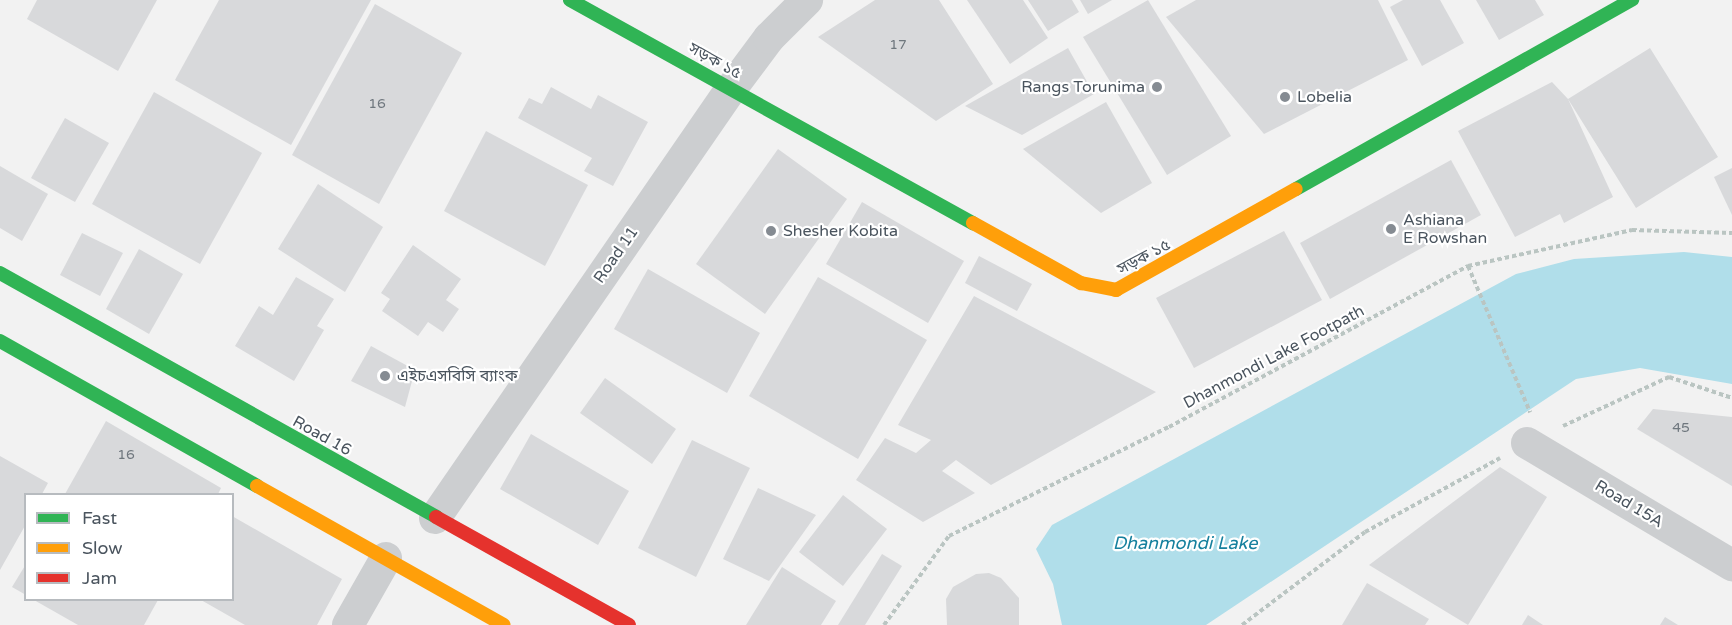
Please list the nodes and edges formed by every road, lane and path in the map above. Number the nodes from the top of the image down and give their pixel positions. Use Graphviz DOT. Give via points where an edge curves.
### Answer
graph roads {
  1 [pos="570,0"];
  2 [pos="807,0"];
  3 [pos="1632,0"];
  4 [pos="731,89"];
  5 [pos="1732,233"];
  6 [pos="1468,266"];
  7 [pos="0,273"];
  8 [pos="0,341"];
  9 [pos="1732,398"];
  10 [pos="1529,428"];
  11 [pos="435,518"];
  12 [pos="386,558"];
  13 [pos="1732,565"];
  14 [pos="348,625"];
  15 [pos="504,625"];
  16 [pos="629,625"];
  17 [pos="884,625"];
  18 [pos="1242,625"];
  1 -- 4 [label="main road, সড়ক ১৫"];
  2 -- 4 [label="street, Road 11" via="769,38"];
  3 -- 4 [label="main road, সড়ক ১৫" via="1116,290 1082,283"];
  4 -- 11 [label="street, Road 11"];
  5 -- 6 [label="path, Dhanmondi Lake Footpath" via="1632,230"];
  6 -- 10 [label="path"];
  6 -- 17 [label="path, Dhanmondi Lake Footpath" via="1169,427 949,536"];
  7 -- 11 [label="main road, Road 16"];
  8 -- 12 [label="main road"];
  9 -- 10 [label="path" via="1669,377"];
  10 -- 13 [label="street, Road 15A"];
  10 -- 18 [label="path" via="1365,532"];
  11 -- 16 [label="main road, Road 16"];
  12 -- 14 [label="street"];
  12 -- 15 [label="main road"];
}
